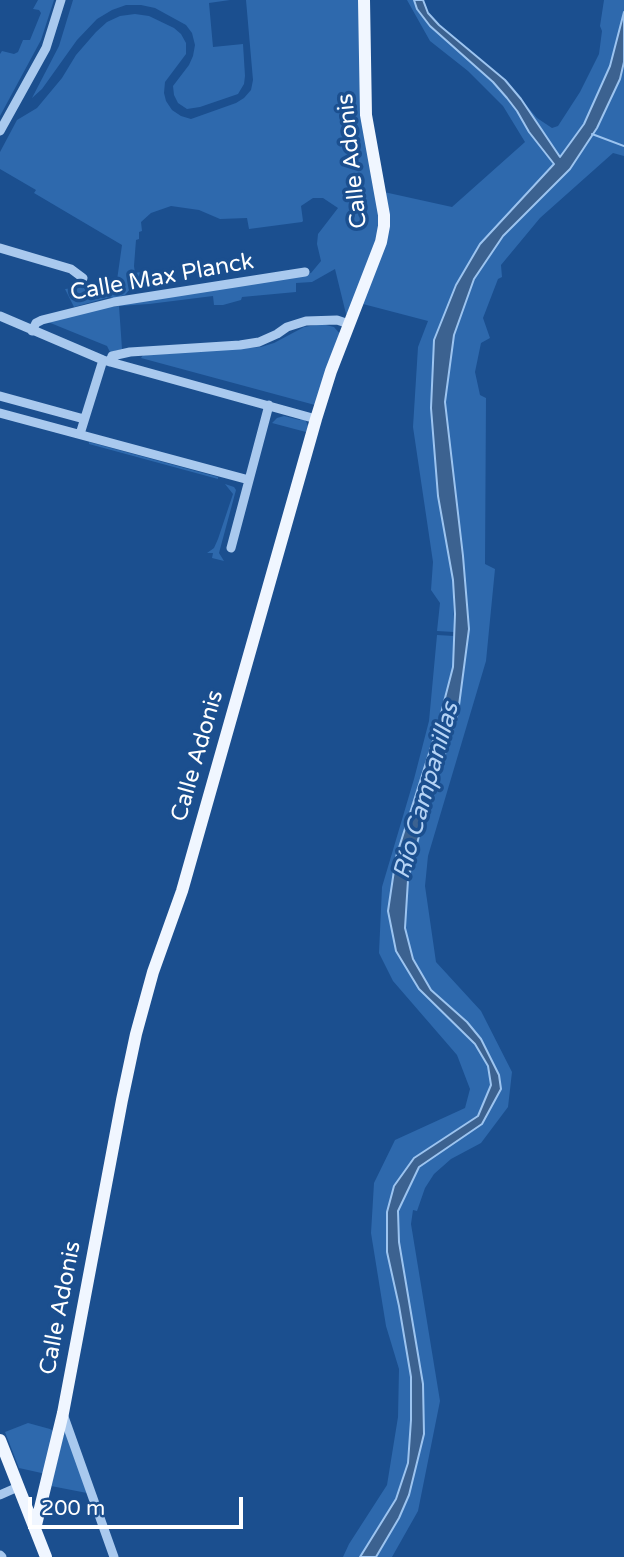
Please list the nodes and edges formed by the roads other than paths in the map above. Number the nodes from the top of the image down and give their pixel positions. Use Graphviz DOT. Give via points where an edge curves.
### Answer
graph roads {
  1 [pos="61,0"];
  2 [pos="364,0"];
  3 [pos="0,131"];
  4 [pos="0,248"];
  5 [pos="305,272"];
  6 [pos="83,278"];
  7 [pos="0,316"];
  8 [pos="349,324"];
  9 [pos="32,331"];
  10 [pos="106,361"];
  11 [pos="0,396"];
  12 [pos="269,405"];
  13 [pos="0,413"];
  14 [pos="84,419"];
  15 [pos="316,419"];
  16 [pos="80,434"];
  17 [pos="248,481"];
  18 [pos="231,548"];
  19 [pos="63,1413"];
  20 [pos="0,1440"];
  21 [pos="18,1487"];
  22 [pos="0,1495"];
  23 [pos="34,1529"];
  24 [pos="46,1557"];
  25 [pos="114,1557"];
  1 -- 3 [label="street" via="46,48"];
  2 -- 8 [label="main road, Calle Adonis" via="366,115 384,226"];
  4 -- 6 [label="street" via="71,269"];
  5 -- 9 [label="street, Calle Max Planck" via="114,302 42,320"];
  7 -- 9 [label="street"];
  8 -- 10 [label="street" via="306,321 259,342 130,352"];
  8 -- 15 [label="main road, Calle Adonis"];
  9 -- 10 [label="street"];
  10 -- 12 [label="street"];
  10 -- 14 [label="street"];
  11 -- 14 [label="street"];
  12 -- 15 [label="street"];
  12 -- 17 [label="street"];
  13 -- 16 [label="street"];
  14 -- 16 [label="street"];
  15 -- 19 [label="main road, Calle Adonis" via="182,891 136,1034"];
  16 -- 17 [label="street"];
  17 -- 18 [label="street"];
  19 -- 23 [label="main road, Calle Adonis"];
  19 -- 25 [label="street"];
  20 -- 21 [label="main road"];
  21 -- 22 [label="street"];
  21 -- 23 [label="main road"];
  23 -- 24 [label="main road"];
}
